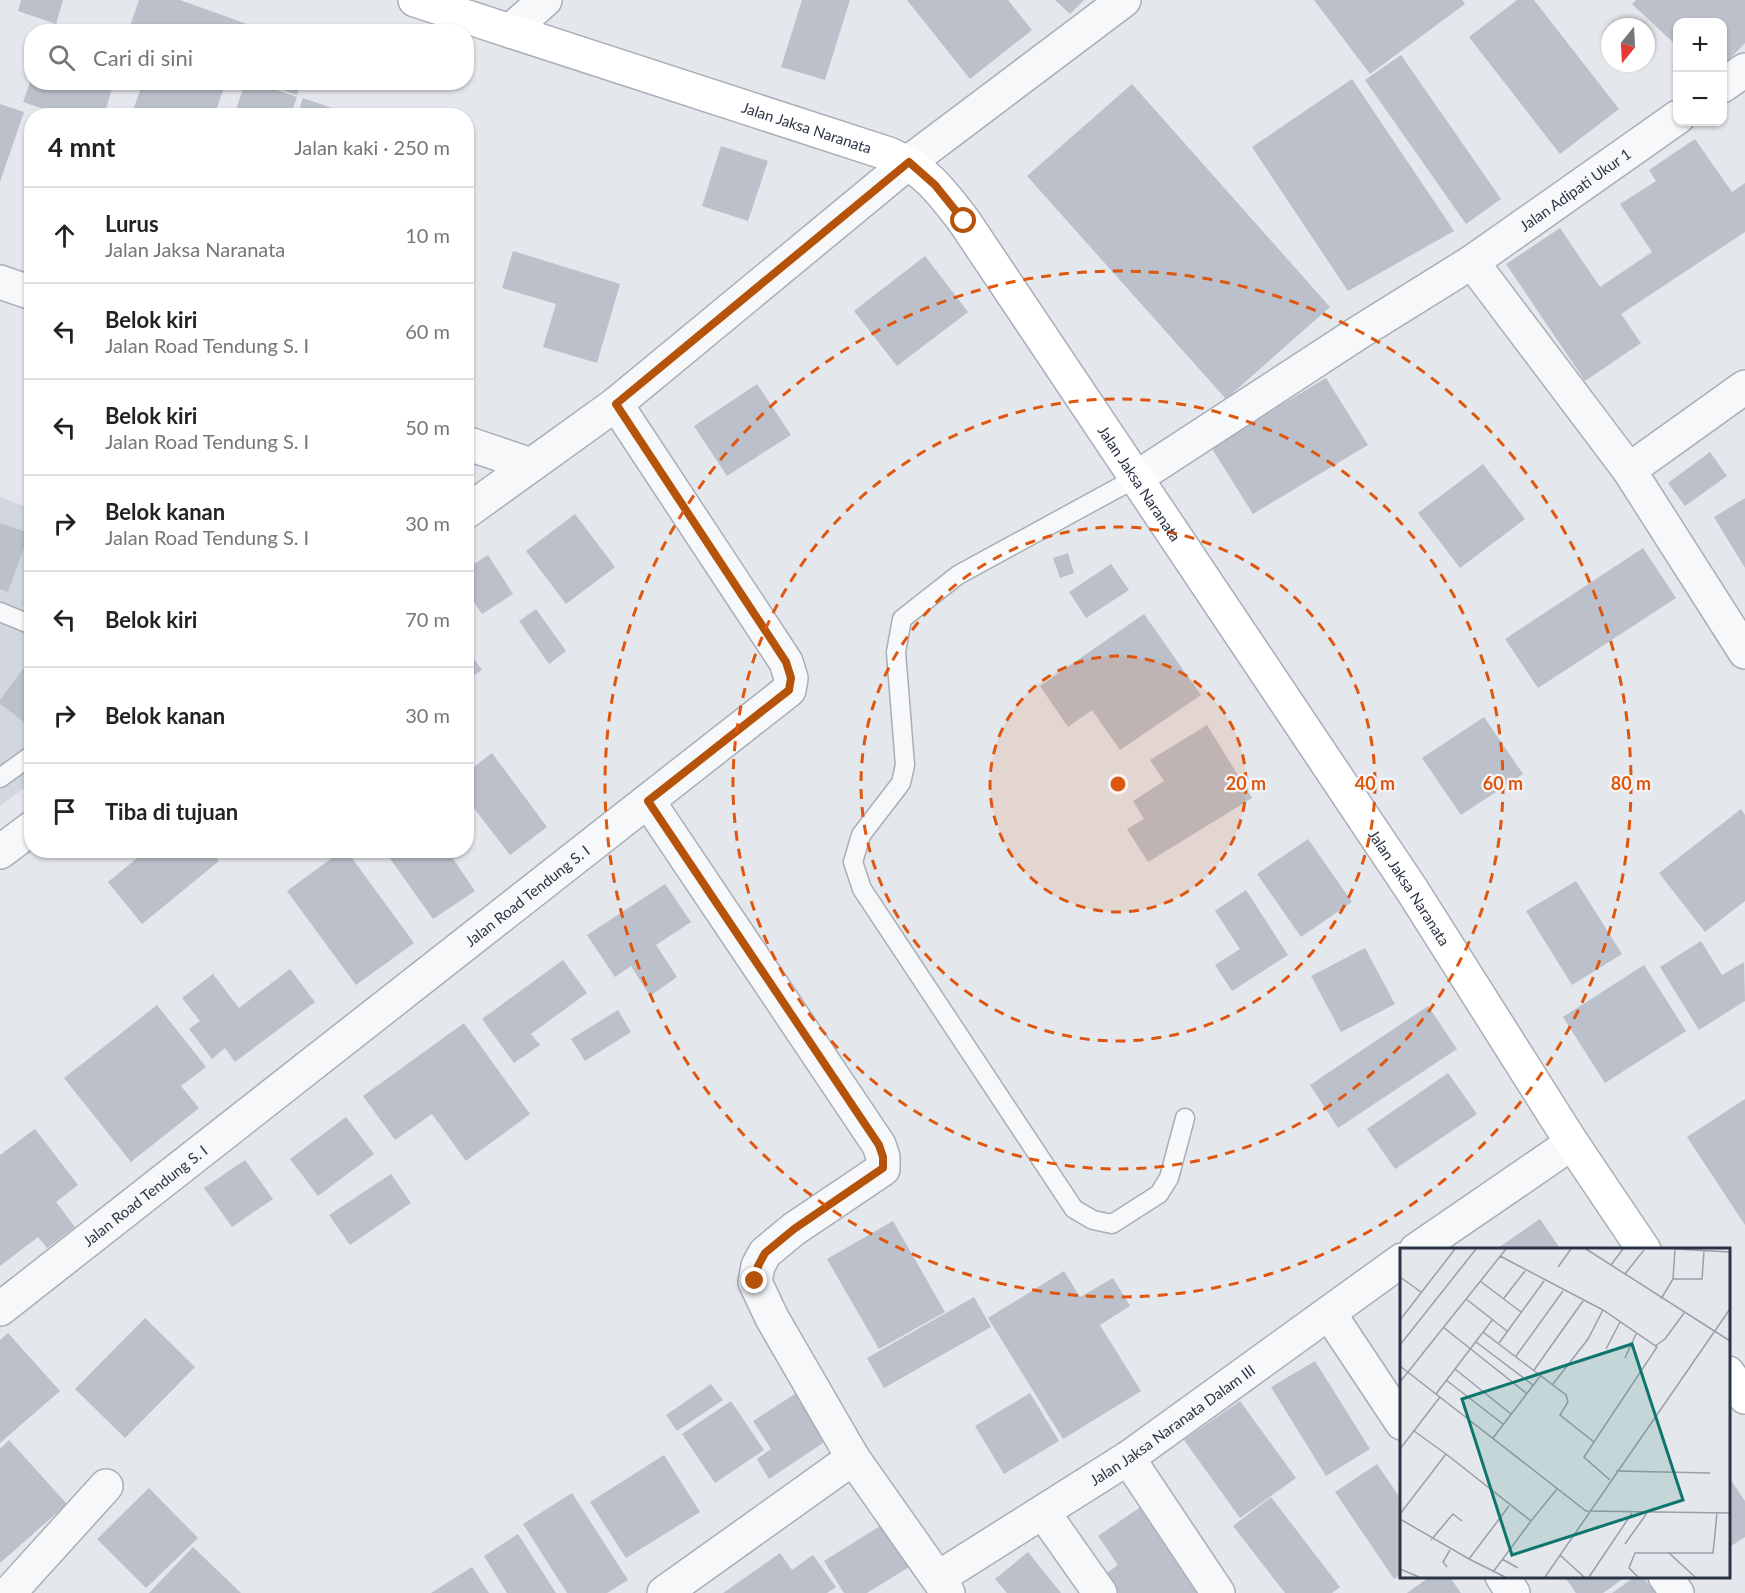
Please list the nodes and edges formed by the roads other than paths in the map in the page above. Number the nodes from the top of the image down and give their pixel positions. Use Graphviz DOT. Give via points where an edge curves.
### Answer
graph roads {
  1 [pos="415,0"];
  2 [pos="545,0"];
  3 [pos="1124,0"];
  4 [pos="510,31"];
  5 [pos="1745,70"];
  6 [pos="1727,83"];
  7 [pos="1673,120"];
  8 [pos="909,162"];
  9 [pos="1472,262"];
  10 [pos="0,282"];
  11 [pos="24,290"];
  12 [pos="1745,387"];
  13 [pos="616,404"];
  14 [pos="474,446"];
  15 [pos="531,465"];
  16 [pos="1629,470"];
  17 [pos="1136,478"];
  18 [pos="474,506"];
  19 [pos="0,612"];
  20 [pos="24,621"];
  21 [pos="1745,652"];
  22 [pos="24,760"];
  23 [pos="0,778"];
  24 [pos="648,801"];
  25 [pos="24,834"];
  26 [pos="0,852"];
  27 [pos="1185,1118"];
  28 [pos="1572,1143"];
  29 [pos="1429,1245"];
  30 [pos="1643,1248"];
  31 [pos="1400,1261"];
  32 [pos="0,1309"];
  33 [pos="1329,1313"];
  34 [pos="1730,1376"];
  35 [pos="1745,1397"];
  36 [pos="1400,1421"];
  37 [pos="854,1458"];
  38 [pos="1128,1458"];
  39 [pos="106,1486"];
  40 [pos="1043,1512"];
  41 [pos="1503,1578"];
  42 [pos="1666,1578"];
  43 [pos="943,1586"];
  44 [pos="9,1593"];
  45 [pos="664,1593"];
  46 [pos="1100,1593"];
  47 [pos="1218,1593"];
  48 [pos="1513,1593"];
  49 [pos="1677,1593"];
  1 -- 4 [label="main road, Jalan Jaksa Naranata"];
  2 -- 4 [label="street"];
  3 -- 8 [label="street"];
  4 -- 8 [label="main road, Jalan Jaksa Naranata"];
  5 -- 6 [label="street"];
  7 -- 9 [label="street, Jalan Adipati Ukur 1"];
  8 -- 13 [label="street"];
  8 -- 17 [label="main road, Jalan Jaksa Naranata" via="935,185 964,221"];
  9 -- 16 [label="street"];
  9 -- 17 [label="street, Jalan Adipati Ukur 1"];
  10 -- 11 [label="street"];
  12 -- 16 [label="street"];
  13 -- 15 [label="street"];
  13 -- 24 [label="street, Jalan Road Tendung S. I" via="786,662 791,678 789,690"];
  14 -- 15 [label="street"];
  15 -- 18 [label="street"];
  16 -- 21 [label="street"];
  17 -- 27 [label="lane" via="958,575 902,619 896,652 905,765 902,783 861,835 853,862 862,890 1074,1209 1093,1220 1112,1224 1159,1194 1169,1178"];
  17 -- 28 [label="main road, Jalan Jaksa Naranata" via="1413,890"];
  19 -- 20 [label="lane"];
  22 -- 23 [label="lane"];
  24 -- 32 [label="street, Jalan Road Tendung S. I"];
  24 -- 37 [label="street" via="879,1145 883,1157 883,1168 765,1253 755,1281"];
  25 -- 26 [label="street"];
  28 -- 29 [label="street"];
  28 -- 30 [label="main road, Jalan Jaksa Naranata"];
  31 -- 33 [label="street, Jalan Jaksa Naranata Dalam III"];
  33 -- 36 [label="street"];
  33 -- 38 [label="street, Jalan Jaksa Naranata Dalam III"];
  34 -- 35 [label="main road"];
  37 -- 43 [label="street"];
  37 -- 45 [label="street"];
  38 -- 40 [label="street, Jalan Jaksa Naranata Dalam III"];
  38 -- 47 [label="street"];
  39 -- 44 [label="street"];
  40 -- 43 [label="street, Jalan Jaksa Naranata Dalam III"];
  40 -- 46 [label="street"];
  41 -- 48 [label="street"];
  42 -- 49 [label="street"];
}
